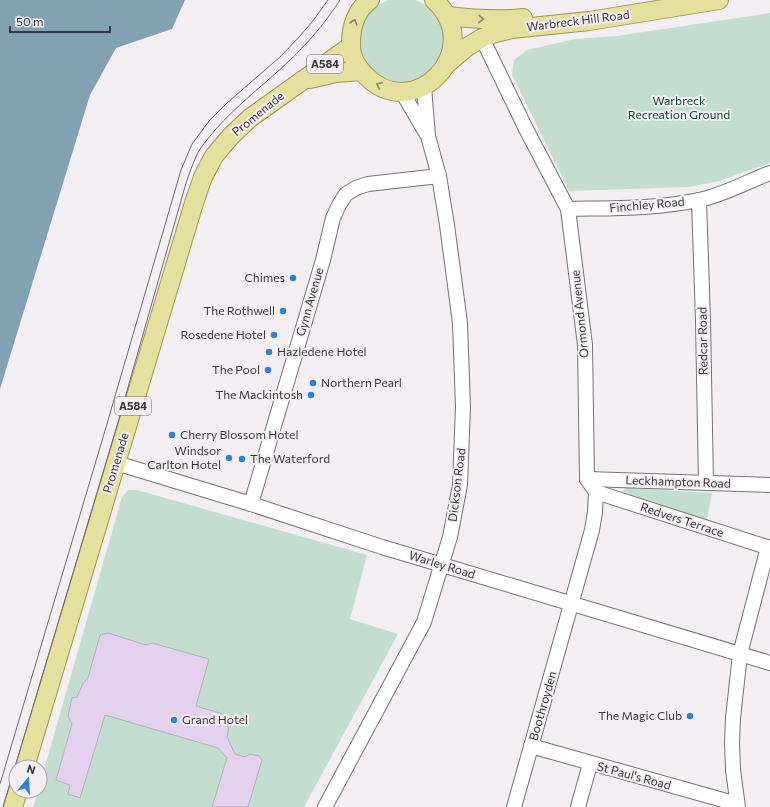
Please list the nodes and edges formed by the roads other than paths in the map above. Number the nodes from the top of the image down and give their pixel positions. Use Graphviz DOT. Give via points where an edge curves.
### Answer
graph roads {
  1 [pos="434,0"];
  2 [pos="656,0"];
  3 [pos="717,0"];
  4 [pos="368,1"];
  5 [pos="448,16"];
  6 [pos="482,38"];
  7 [pos="350,46"];
  8 [pos="447,64"];
  9 [pos="361,71"];
  10 [pos="300,82"];
  11 [pos="424,87"];
  12 [pos="402,92"];
  13 [pos="428,136"];
  14 [pos="770,173"];
  15 [pos="439,176"];
  16 [pos="699,200"];
  17 [pos="568,209"];
  18 [pos="116,462"];
  19 [pos="587,479"];
  20 [pos="706,483"];
  21 [pos="770,485"];
  22 [pos="596,492"];
  23 [pos="251,504"];
  24 [pos="769,548"];
  25 [pos="443,564"];
  26 [pos="571,604"];
  27 [pos="740,654"];
  28 [pos="770,663"];
  29 [pos="531,746"];
  30 [pos="27,759"];
  31 [pos="590,764"];
  32 [pos="738,805"];
  33 [pos="325,807"];
  34 [pos="514,807"];
  35 [pos="578,807"];
  1 -- 5 [label="main road, A584"];
  5 -- 2 [label="main road, Warbreck Hill Road, one-way" via="468,19 514,19"];
  3 -- 6 [label="main road, Warbreck Hill Road" via="589,21 512,29"];
  7 -- 4 [label="main road, A584, one-way" via="351,30 356,15"];
  5 -- 8 [label="main road, A584" via="453,43 452,54"];
  6 -- 8 [label="main road, Warbreck Hill Road"];
  6 -- 17 [label="street, Ormond Avenue"];
  7 -- 9 [label="main road, A584"];
  7 -- 10 [label="main road, Promenade / A584"];
  8 -- 11 [label="main road, A584" via="437,78"];
  9 -- 10 [label="main road, Promenade / A584" via="336,73"];
  12 -- 9 [label="main road, A584, one-way" via="379,86"];
  10 -- 18 [label="main road, Promenade / A584" via="250,118 231,136 214,156 203,177"];
  11 -- 12 [label="main road, A584"];
  11 -- 13 [label="street, Dickson Road"];
  12 -- 13 [label="street, Dickson Road"];
  13 -- 15 [label="street, Dickson Road"];
  14 -- 16 [label="street, Finchley Road"];
  15 -- 23 [label="street, Gynn Avenue" via="368,184 346,194 339,204"];
  15 -- 25 [label="street, Dickson Road" via="460,323 463,407 460,485"];
  16 -- 17 [label="street, Finchley Road" via="656,207"];
  16 -- 20 [label="street, Redcar Road"];
  17 -- 19 [label="street, Ormond Avenue" via="586,345"];
  18 -- 23 [label="street, Warley Road"];
  18 -- 30 [label="main road, Promenade / A584"];
  19 -- 20 [label="street, Leckhampton Road"];
  19 -- 22 [label="street"];
  20 -- 21 [label="street, Leckhampton Road"];
  22 -- 24 [label="street, Redvers Terrace"];
  22 -- 26 [label="street" via="593,524"];
  23 -- 25 [label="street, Warley Road"];
  24 -- 27 [label="street"];
  25 -- 26 [label="street, Warley Road"];
  25 -- 33 [label="street, Dickson Road" via="421,627"];
  26 -- 27 [label="street, Warley Road"];
  26 -- 29 [label="street, Boothroyden"];
  27 -- 28 [label="street, Warley Road"];
  27 -- 32 [label="street" via="733,718"];
  29 -- 31 [label="street, St Paul's Road"];
  29 -- 34 [label="street, Boothroyden"];
  31 -- 32 [label="street, St Paul's Road"];
  31 -- 35 [label="street"];
}
